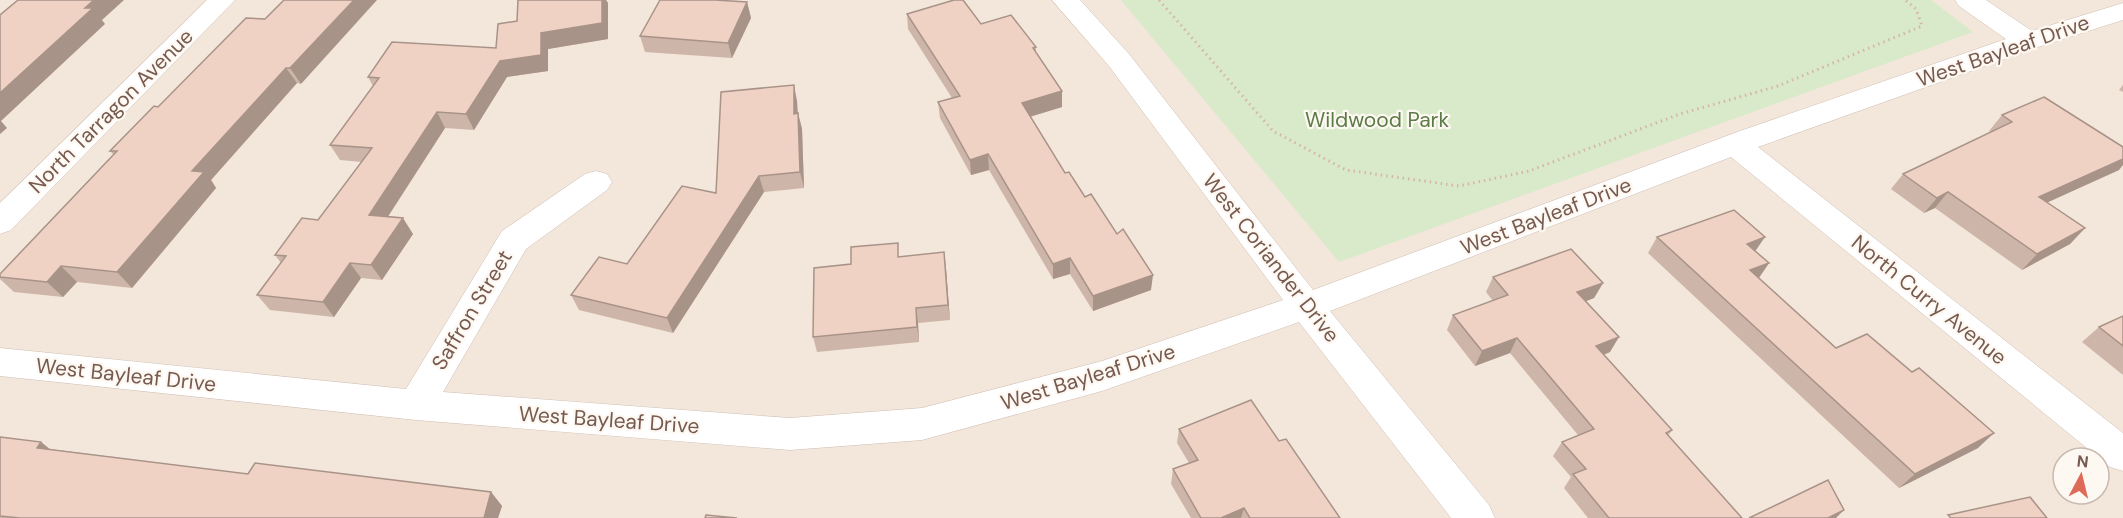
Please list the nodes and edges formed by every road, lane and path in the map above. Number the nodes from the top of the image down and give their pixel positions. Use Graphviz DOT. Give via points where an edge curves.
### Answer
graph roads {
  1 [pos="222,0"];
  2 [pos="1065,0"];
  3 [pos="1159,0"];
  4 [pos="1905,0"];
  5 [pos="1968,0"];
  6 [pos="2123,11"];
  7 [pos="2028,41"];
  8 [pos="1736,145"];
  9 [pos="596,183"];
  10 [pos="0,222"];
  11 [pos="1306,306"];
  12 [pos="0,362"];
  13 [pos="416,405"];
  14 [pos="2123,455"];
  15 [pos="1475,518"];
  1 -- 10 [label="street, North Tarragon Avenue"];
  2 -- 11 [label="street, West Coriander Drive" via="1119,60"];
  3 -- 4 [label="path" via="1273,131 1346,170 1459,186 1529,171 1680,114 1778,86 1922,26 1916,9"];
  5 -- 7 [label="street"];
  6 -- 7 [label="street, West Bayleaf Drive"];
  7 -- 8 [label="street, West Bayleaf Drive"];
  8 -- 11 [label="street, West Bayleaf Drive"];
  8 -- 14 [label="street, North Curry Avenue"];
  9 -- 13 [label="street, Saffron Street" via="514,240"];
  11 -- 13 [label="street, West Bayleaf Drive" via="1102,376 922,424 790,434"];
  11 -- 15 [label="street, West Coriander Drive"];
  12 -- 13 [label="street, West Bayleaf Drive"];
}
